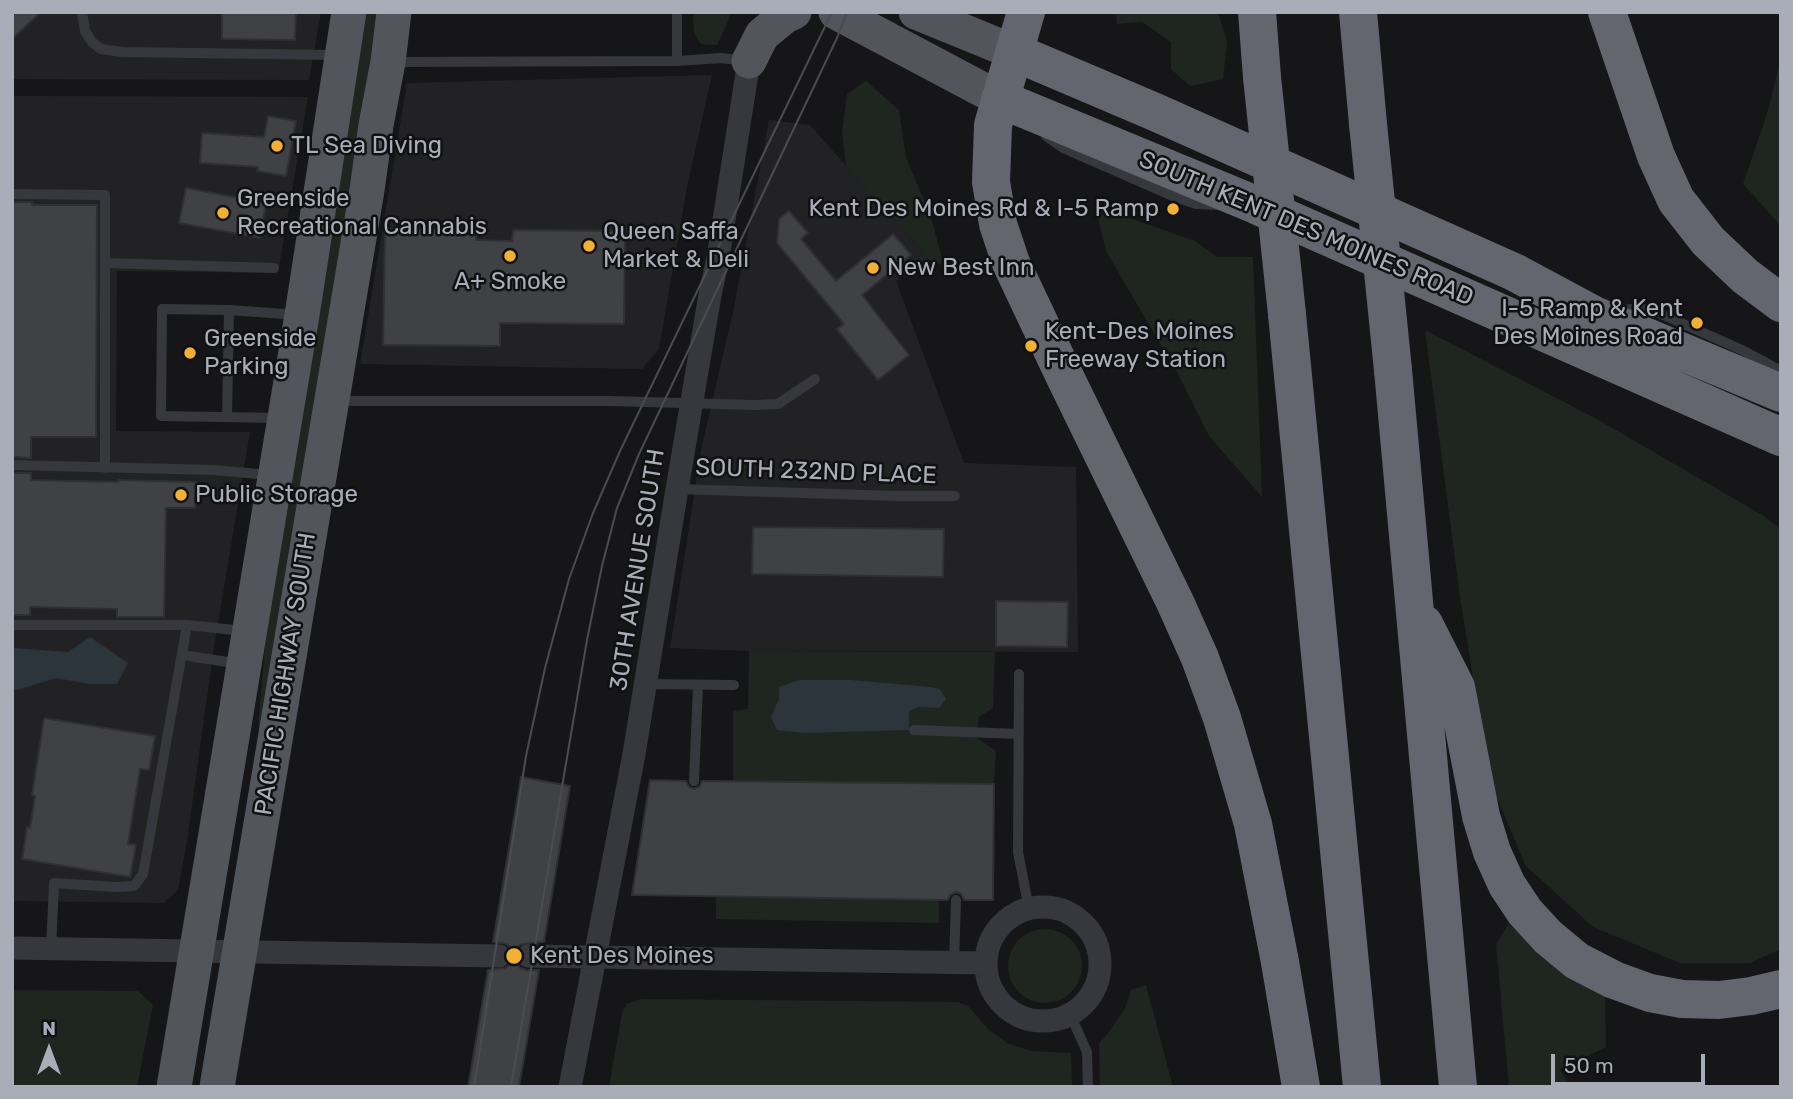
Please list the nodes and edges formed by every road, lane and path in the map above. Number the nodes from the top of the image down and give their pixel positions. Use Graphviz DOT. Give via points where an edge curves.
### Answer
graph roads {
  1 [pos="82,12"];
  2 [pos="349,12"];
  3 [pos="394,12"];
  4 [pos="677,12"];
  5 [pos="753,12"];
  6 [pos="794,12"];
  7 [pos="836,12"];
  8 [pos="916,12"];
  9 [pos="1026,12"];
  10 [pos="1257,12"];
  11 [pos="1358,12"];
  12 [pos="1608,12"];
  13 [pos="1014,52"];
  14 [pos="343,55"];
  15 [pos="677,61"];
  16 [pos="750,61"];
  17 [pos="388,62"];
  18 [pos="1014,105"];
  19 [pos="12,194"];
  20 [pos="105,263"];
  21 [pos="274,268"];
  22 [pos="1781,303"];
  23 [pos="229,310"];
  24 [pos="302,315"];
  25 [pos="1594,316"];
  26 [pos="1781,371"];
  27 [pos="815,379"];
  28 [pos="1781,393"];
  29 [pos="332,401"];
  30 [pos="692,404"];
  31 [pos="228,417"];
  32 [pos="285,418"];
  33 [pos="1781,437"];
  34 [pos="12,465"];
  35 [pos="105,468"];
  36 [pos="276,476"];
  37 [pos="677,489"];
  38 [pos="955,496"];
  39 [pos="1414,604"];
  40 [pos="12,625"];
  41 [pos="187,625"];
  42 [pos="247,648"];
  43 [pos="182,655"];
  44 [pos="1019,674"];
  45 [pos="645,684"];
  46 [pos="698,685"];
  47 [pos="734,685"];
  48 [pos="914,730"];
  49 [pos="1019,734"];
  50 [pos="694,781"];
  51 [pos="956,900"];
  52 [pos="1029,909"];
  53 [pos="12,948"];
  54 [pos="51,949"];
  55 [pos="198,951"];
  56 [pos="239,952"];
  57 [pos="499,956"];
  58 [pos="528,956"];
  59 [pos="594,957"];
  60 [pos="954,962"];
  61 [pos="986,963"];
  62 [pos="1781,989"];
  63 [pos="1070,1014"];
  64 [pos="174,1087"];
  65 [pos="217,1087"];
  66 [pos="570,1087"];
  67 [pos="1088,1087"];
  68 [pos="1301,1087"];
  69 [pos="1362,1087"];
  70 [pos="1458,1087"];
  1 -- 14 [label="lane" via="92,42 122,52"];
  2 -- 14 [label="main road, PACIFIC HIGHWAY SOUTH"];
  3 -- 17 [label="main road, PACIFIC HIGHWAY SOUTH"];
  4 -- 15 [label="lane"];
  5 -- 16 [label="main road"];
  6 -- 16 [label="main road" via="762,35"];
  7 -- 18 [label="main road, SOUTH KENT DES MOINES ROAD"];
  8 -- 13 [label="main road, SOUTH KENT DES MOINES ROAD"];
  9 -- 13 [label="highway"];
  10 -- 69 [label="highway, bridge"];
  11 -- 39 [label="highway, bridge"];
  12 -- 22 [label="highway" via="1656,156 1676,200 1708,241"];
  13 -- 18 [label="highway"];
  13 -- 25 [label="highway, SOUTH KENT DES MOINES ROAD" via="1514,272"];
  14 -- 24 [label="main road, PACIFIC HIGHWAY SOUTH"];
  15 -- 16 [label="lane"];
  15 -- 17 [label="lane"];
  16 -- 30 [label="street, 30TH AVENUE SOUTH"];
  17 -- 29 [label="main road, PACIFIC HIGHWAY SOUTH"];
  18 -- 33 [label="highway, SOUTH KENT DES MOINES ROAD" via="1256,205"];
  18 -- 68 [label="highway" via="993,125 991,183 998,224 1059,366 1175,602 1222,718 1253,824"];
  19 -- 20 [label="lane" via="105,195"];
  20 -- 21 [label="lane"];
  20 -- 35 [label="lane"];
  23 -- 24 [label="lane"];
  23 -- 31 [label="lane"];
  23 -- 31 [label="lane" via="162,309 161,416"];
  24 -- 32 [label="main road, PACIFIC HIGHWAY SOUTH"];
  25 -- 26 [label="lane" via="1650,309"];
  25 -- 28 [label="highway, SOUTH KENT DES MOINES ROAD"];
  27 -- 30 [label="lane" via="778,404"];
  29 -- 30 [label="lane"];
  29 -- 56 [label="main road, PACIFIC HIGHWAY SOUTH"];
  30 -- 37 [label="street, 30TH AVENUE SOUTH"];
  31 -- 32 [label="lane"];
  32 -- 36 [label="main road, PACIFIC HIGHWAY SOUTH"];
  34 -- 35 [label="lane"];
  35 -- 36 [label="lane"];
  36 -- 42 [label="main road, PACIFIC HIGHWAY SOUTH"];
  37 -- 38 [label="lane, SOUTH 232ND PLACE"];
  37 -- 45 [label="street, 30TH AVENUE SOUTH"];
  39 -- 62 [label="highway" via="1455,687 1492,852 1507,885 1548,937 1577,961 1650,993 1719,1000"];
  39 -- 70 [label="highway"];
  40 -- 41 [label="lane"];
  41 -- 42 [label="lane"];
  41 -- 43 [label="lane"];
  42 -- 43 [label="lane"];
  42 -- 55 [label="main road, PACIFIC HIGHWAY SOUTH"];
  43 -- 54 [label="lane" via="143,874 134,886 54,883"];
  44 -- 49 [label="lane"];
  45 -- 46 [label="lane"];
  45 -- 59 [label="street, 30TH AVENUE SOUTH"];
  46 -- 47 [label="lane"];
  46 -- 50 [label="lane"];
  48 -- 49 [label="lane"];
  49 -- 52 [label="lane" via="1017,852"];
  51 -- 60 [label="lane"];
  52 -- 61 [label="street" via="1004,921 992,937"];
  52 -- 63 [label="street" via="1060,909 1077,918 1091,932 1099,950 1095,989"];
  53 -- 54 [label="street"];
  54 -- 55 [label="street"];
  55 -- 56 [label="street"];
  55 -- 64 [label="main road, PACIFIC HIGHWAY SOUTH"];
  56 -- 57 [label="street"];
  56 -- 65 [label="main road, PACIFIC HIGHWAY SOUTH"];
  58 -- 59 [label="street"];
  59 -- 60 [label="street"];
  59 -- 66 [label="street, 30TH AVENUE SOUTH"];
  60 -- 61 [label="street"];
  61 -- 63 [label="street" via="992,991 1017,1015 1035,1021"];
  63 -- 67 [label="lane" via="1087,1052"];
}
